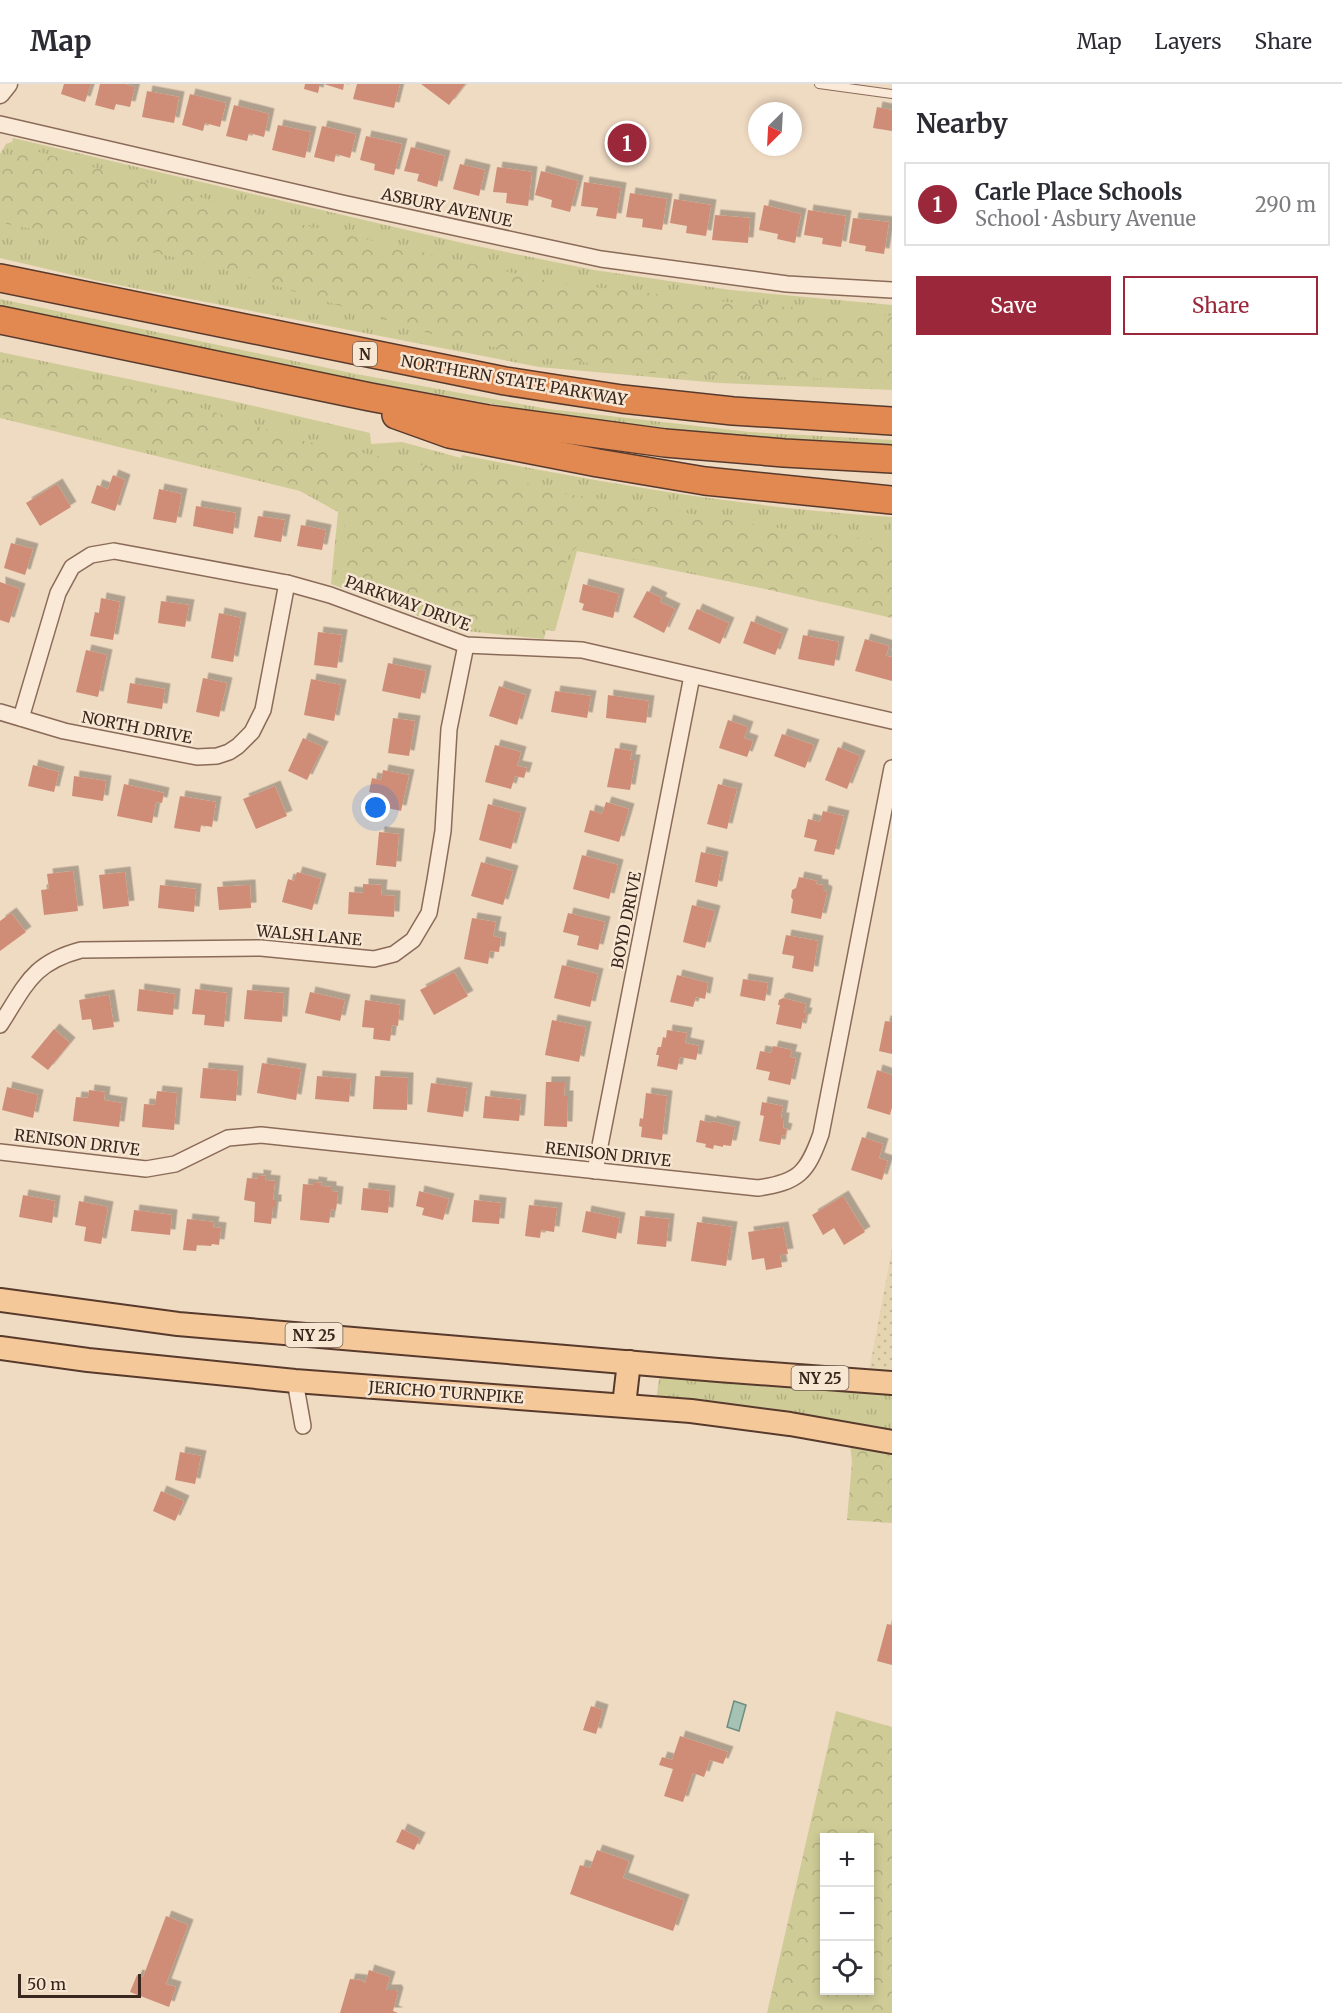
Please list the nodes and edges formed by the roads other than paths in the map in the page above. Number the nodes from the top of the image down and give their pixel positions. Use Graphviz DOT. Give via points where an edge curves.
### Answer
graph roads {
  1 [pos="8,84"];
  2 [pos="819,84"];
  3 [pos="0,94"];
  4 [pos="892,94"];
  5 [pos="0,124"];
  6 [pos="0,278"];
  7 [pos="892,290"];
  8 [pos="0,320"];
  9 [pos="304,383"];
  10 [pos="892,421"];
  11 [pos="892,459"];
  12 [pos="892,500"];
  13 [pos="287,583"];
  14 [pos="466,645"];
  15 [pos="692,676"];
  16 [pos="0,712"];
  17 [pos="21,718"];
  18 [pos="892,721"];
  19 [pos="892,768"];
  20 [pos="0,1025"];
  21 [pos="0,1152"];
  22 [pos="595,1171"];
  23 [pos="0,1300"];
  24 [pos="0,1348"];
  25 [pos="629,1362"];
  26 [pos="295,1381"];
  27 [pos="892,1383"];
  28 [pos="624,1405"];
  29 [pos="303,1426"];
  30 [pos="892,1442"];
  1 -- 3 [label="street"];
  2 -- 4 [label="lane"];
  5 -- 7 [label="street, ASBURY AVENUE" via="601,259 787,284"];
  6 -- 10 [label="highway, NORTHERN STATE PARKWAY / N" via="515,383 733,411"];
  8 -- 9 [label="highway"];
  9 -- 11 [label="highway" via="488,418 606,435 754,451"];
  9 -- 12 [label="highway" via="449,434 553,455 705,481"];
  13 -- 14 [label="street, PARKWAY DRIVE"];
  13 -- 17 [label="street, PARKWAY DRIVE" via="114,551 91,555 72,567 58,593"];
  13 -- 17 [label="street, NORTH DRIVE" via="263,710 252,732 229,752 197,757 64,732"];
  14 -- 15 [label="street, PARKWAY DRIVE" via="582,650"];
  14 -- 20 [label="street, WALSH LANE" via="449,729 443,831 435,880 429,913 413,939 394,954 374,959 261,948 81,950 44,964"];
  15 -- 18 [label="street, PARKWAY DRIVE"];
  15 -- 22 [label="street, BOYD DRIVE"];
  16 -- 17 [label="street, NORTH DRIVE"];
  19 -- 22 [label="street, RENISON DRIVE" via="821,1134 808,1165 782,1184 758,1188"];
  21 -- 22 [label="street, RENISON DRIVE" via="146,1168 175,1164 228,1138 261,1135"];
  23 -- 25 [label="main road, NY 25" via="178,1324"];
  24 -- 26 [label="main road, JERICHO TURNPIKE"];
  25 -- 27 [label="main road, NY 25"];
  25 -- 28 [label="main road"];
  26 -- 28 [label="main road, JERICHO TURNPIKE"];
  26 -- 29 [label="street"];
  28 -- 30 [label="main road, JERICHO TURNPIKE" via="729,1415"];
}
